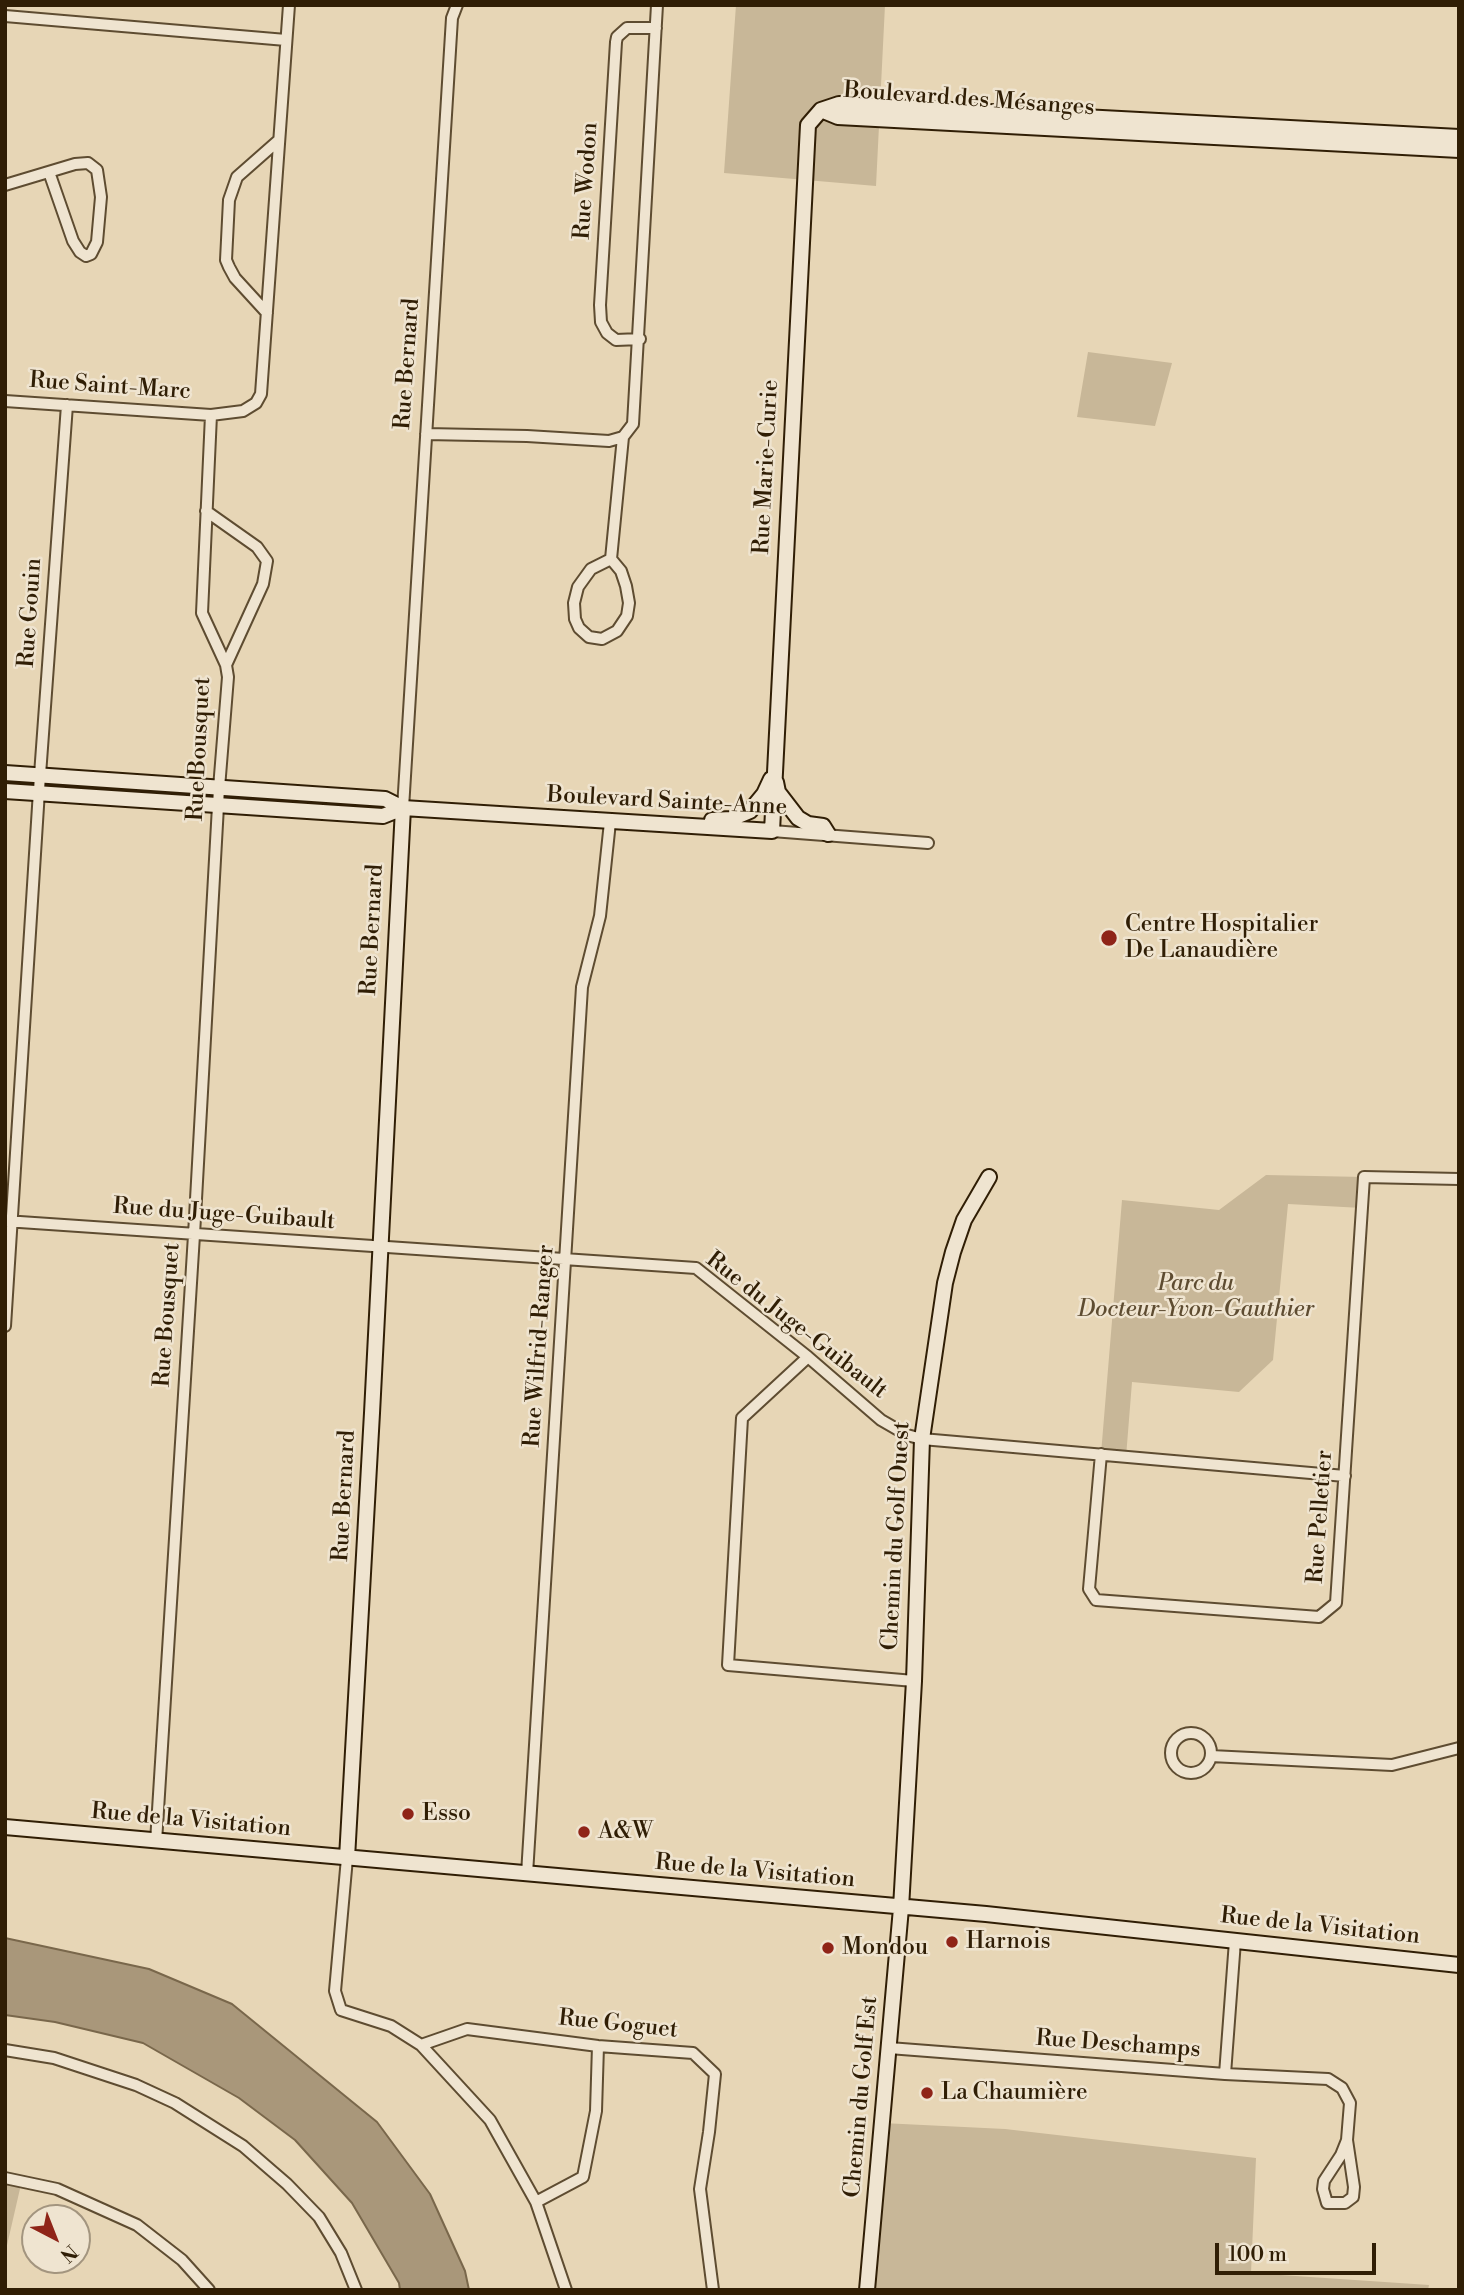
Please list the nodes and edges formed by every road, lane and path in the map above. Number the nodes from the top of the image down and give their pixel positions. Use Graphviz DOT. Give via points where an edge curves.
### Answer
graph roads {
  1 [pos="289,5"];
  2 [pos="457,5"];
  3 [pos="657,5"];
  4 [pos="5,16"];
  5 [pos="656,28"];
  6 [pos="286,40"];
  7 [pos="821,110"];
  8 [pos="1459,137"];
  9 [pos="279,140"];
  10 [pos="1459,150"];
  11 [pos="49,172"];
  12 [pos="5,185"];
  13 [pos="267,313"];
  14 [pos="640,339"];
  15 [pos="5,401"];
  16 [pos="68,405"];
  17 [pos="211,415"];
  18 [pos="426,434"];
  19 [pos="623,437"];
  20 [pos="206,512"];
  21 [pos="611,559"];
  22 [pos="226,665"];
  23 [pos="775,757"];
  24 [pos="5,773"];
  25 [pos="774,774"];
  26 [pos="40,775"];
  27 [pos="219,788"];
  28 [pos="5,791"];
  29 [pos="39,793"];
  30 [pos="218,805"];
  31 [pos="403,808"];
  32 [pos="610,822"];
  33 [pos="687,826"];
  34 [pos="772,831"];
  35 [pos="828,834"];
  36 [pos="928,843"];
  37 [pos="989,1177"];
  38 [pos="1459,1179"];
  39 [pos="9,1221"];
  40 [pos="194,1236"];
  41 [pos="380,1246"];
  42 [pos="566,1258"];
  43 [pos="5,1326"];
  44 [pos="808,1357"];
  45 [pos="922,1439"];
  46 [pos="1101,1454"];
  47 [pos="1345,1476"];
  48 [pos="914,1681"];
  49 [pos="1459,1748"];
  50 [pos="1211,1756"];
  51 [pos="5,1827"];
  52 [pos="156,1842"];
  53 [pos="347,1858"];
  54 [pos="527,1874"];
  55 [pos="901,1908"];
  56 [pos="1236,1941"];
  57 [pos="1459,1965"];
  58 [pos="421,2045"];
  59 [pos="598,2046"];
  60 [pos="889,2048"];
  61 [pos="5,2050"];
  62 [pos="1224,2074"];
  63 [pos="1347,2140"];
  64 [pos="5,2178"];
  65 [pos="536,2202"];
  66 [pos="209,2290"];
  67 [pos="356,2290"];
  68 [pos="566,2290"];
  69 [pos="713,2290"];
  70 [pos="867,2290"];
  1 -- 6 [label="street"];
  2 -- 18 [label="street, Rue Bernard" via="452,18"];
  3 -- 5 [label="street"];
  4 -- 6 [label="street"];
  5 -- 14 [label="street"];
  5 -- 14 [label="street, Rue Wodon" via="627,29 617,37 600,305 607,333 616,340"];
  6 -- 9 [label="street"];
  7 -- 8 [label="street, Boulevard des Mésanges" via="839,104"];
  7 -- 10 [label="street, Boulevard des Mésanges" via="852,118"];
  7 -- 23 [label="street, Rue Marie-Curie" via="808,125"];
  9 -- 13 [label="street"];
  9 -- 13 [label="street" via="237,177 229,201 226,260 235,278"];
  11 -- 11 [label="street" via="88,163 97,170 101,197 92,254 80,252 73,241"];
  11 -- 12 [label="street"];
  13 -- 17 [label="street" via="261,394 243,411"];
  14 -- 19 [label="street" via="634,424"];
  15 -- 16 [label="street, Rue Saint-Marc"];
  16 -- 17 [label="street, Rue Saint-Marc"];
  16 -- 26 [label="street, Rue Gouin"];
  17 -- 20 [label="street, Rue Bousquet"];
  18 -- 19 [label="street" via="609,441"];
  18 -- 31 [label="street, Rue Bernard"];
  19 -- 21 [label="street"];
  20 -- 22 [label="street, Rue Bousquet" via="202,613"];
  20 -- 22 [label="street, Rue Bousquet" via="257,547 267,561 263,584"];
  21 -- 21 [label="street" via="591,569 578,587 575,619 589,637 602,639 617,631 627,616 626,586"];
  22 -- 27 [label="street, Rue Bousquet"];
  23 -- 25 [label="street, Rue Marie-Curie"];
  23 -- 33 [label="street" via="771,780 750,811"];
  24 -- 26 [label="street, Boulevard Sainte-Anne"];
  25 -- 34 [label="street, Rue Marie-Curie"];
  25 -- 35 [label="street" via="778,792 788,806 808,824 823,826"];
  26 -- 27 [label="street, Boulevard Sainte-Anne"];
  26 -- 29 [label="street, Rue Gouin"];
  27 -- 30 [label="street, Rue Bousquet"];
  27 -- 31 [label="street, Boulevard Sainte-Anne" via="385,799"];
  28 -- 29 [label="street, Boulevard Sainte-Anne"];
  29 -- 30 [label="street, Boulevard Sainte-Anne"];
  29 -- 39 [label="street, Rue Gouin"];
  30 -- 31 [label="street, Boulevard Sainte-Anne" via="383,816"];
  30 -- 40 [label="street, Rue Bousquet"];
  31 -- 32 [label="street, Boulevard Sainte-Anne"];
  31 -- 41 [label="street, Rue Bernard"];
  32 -- 33 [label="street, Boulevard Sainte-Anne"];
  32 -- 42 [label="street, Rue Wilfrid-Ranger" via="600,916 582,987"];
  33 -- 34 [label="street, Boulevard Sainte-Anne"];
  34 -- 35 [label="street, Boulevard Sainte-Anne"];
  35 -- 36 [label="street, Boulevard Sainte-Anne"];
  37 -- 45 [label="street, Chemin du Golf Ouest" via="964,1220 945,1283"];
  38 -- 47 [label="street, Rue Pelletier" via="1364,1177"];
  39 -- 40 [label="street, Rue du Juge-Guibault"];
  39 -- 43 [label="street, Rue Gouin"];
  40 -- 41 [label="street, Rue du Juge-Guibault"];
  40 -- 52 [label="street, Rue Bousquet"];
  41 -- 42 [label="street, Rue du Juge-Guibault"];
  41 -- 53 [label="street, Rue Bernard"];
  42 -- 44 [label="street, Rue du Juge-Guibault" via="696,1268"];
  42 -- 54 [label="street, Rue Wilfrid-Ranger"];
  44 -- 45 [label="street, Rue du Juge-Guibault" via="881,1420"];
  44 -- 48 [label="street" via="742,1418 728,1665"];
  45 -- 46 [label="street, Rue du Juge-Guibault"];
  45 -- 48 [label="street, Chemin du Golf Ouest"];
  46 -- 47 [label="street, Rue du Juge-Guibault"];
  46 -- 47 [label="street, Rue Pelletier" via="1089,1589 1096,1600 1320,1617 1336,1603"];
  48 -- 55 [label="street, Chemin du Golf Ouest"];
  49 -- 50 [label="street" via="1392,1765"];
  51 -- 52 [label="street, Rue de la Visitation"];
  52 -- 53 [label="street, Rue de la Visitation"];
  53 -- 54 [label="street, Rue de la Visitation"];
  53 -- 58 [label="street" via="335,1991 341,2010 391,2026"];
  54 -- 55 [label="street, Rue de la Visitation"];
  55 -- 56 [label="street, Rue de la Visitation"];
  55 -- 60 [label="street, Chemin du Golf Est"];
  56 -- 57 [label="street, Rue de la Visitation"];
  56 -- 62 [label="street"];
  58 -- 59 [label="street, Rue Goguet" via="467,2029"];
  58 -- 65 [label="street" via="490,2120"];
  59 -- 65 [label="street" via="596,2111 583,2177"];
  59 -- 69 [label="street, Rue Goguet" via="693,2053 715,2074 699,2189"];
  60 -- 62 [label="street, Rue Deschamps"];
  60 -- 70 [label="street, Chemin du Golf Est"];
  61 -- 67 [label="street" via="54,2058 136,2085 175,2103 243,2146 319,2217"];
  62 -- 63 [label="street, Rue Deschamps" via="1328,2079 1342,2088 1350,2103"];
  63 -- 63 [label="street" via="1353,2197 1345,2203 1327,2203 1324,2181"];
  64 -- 66 [label="street" via="57,2189 137,2225 182,2260"];
  65 -- 68 [label="street"];
}
